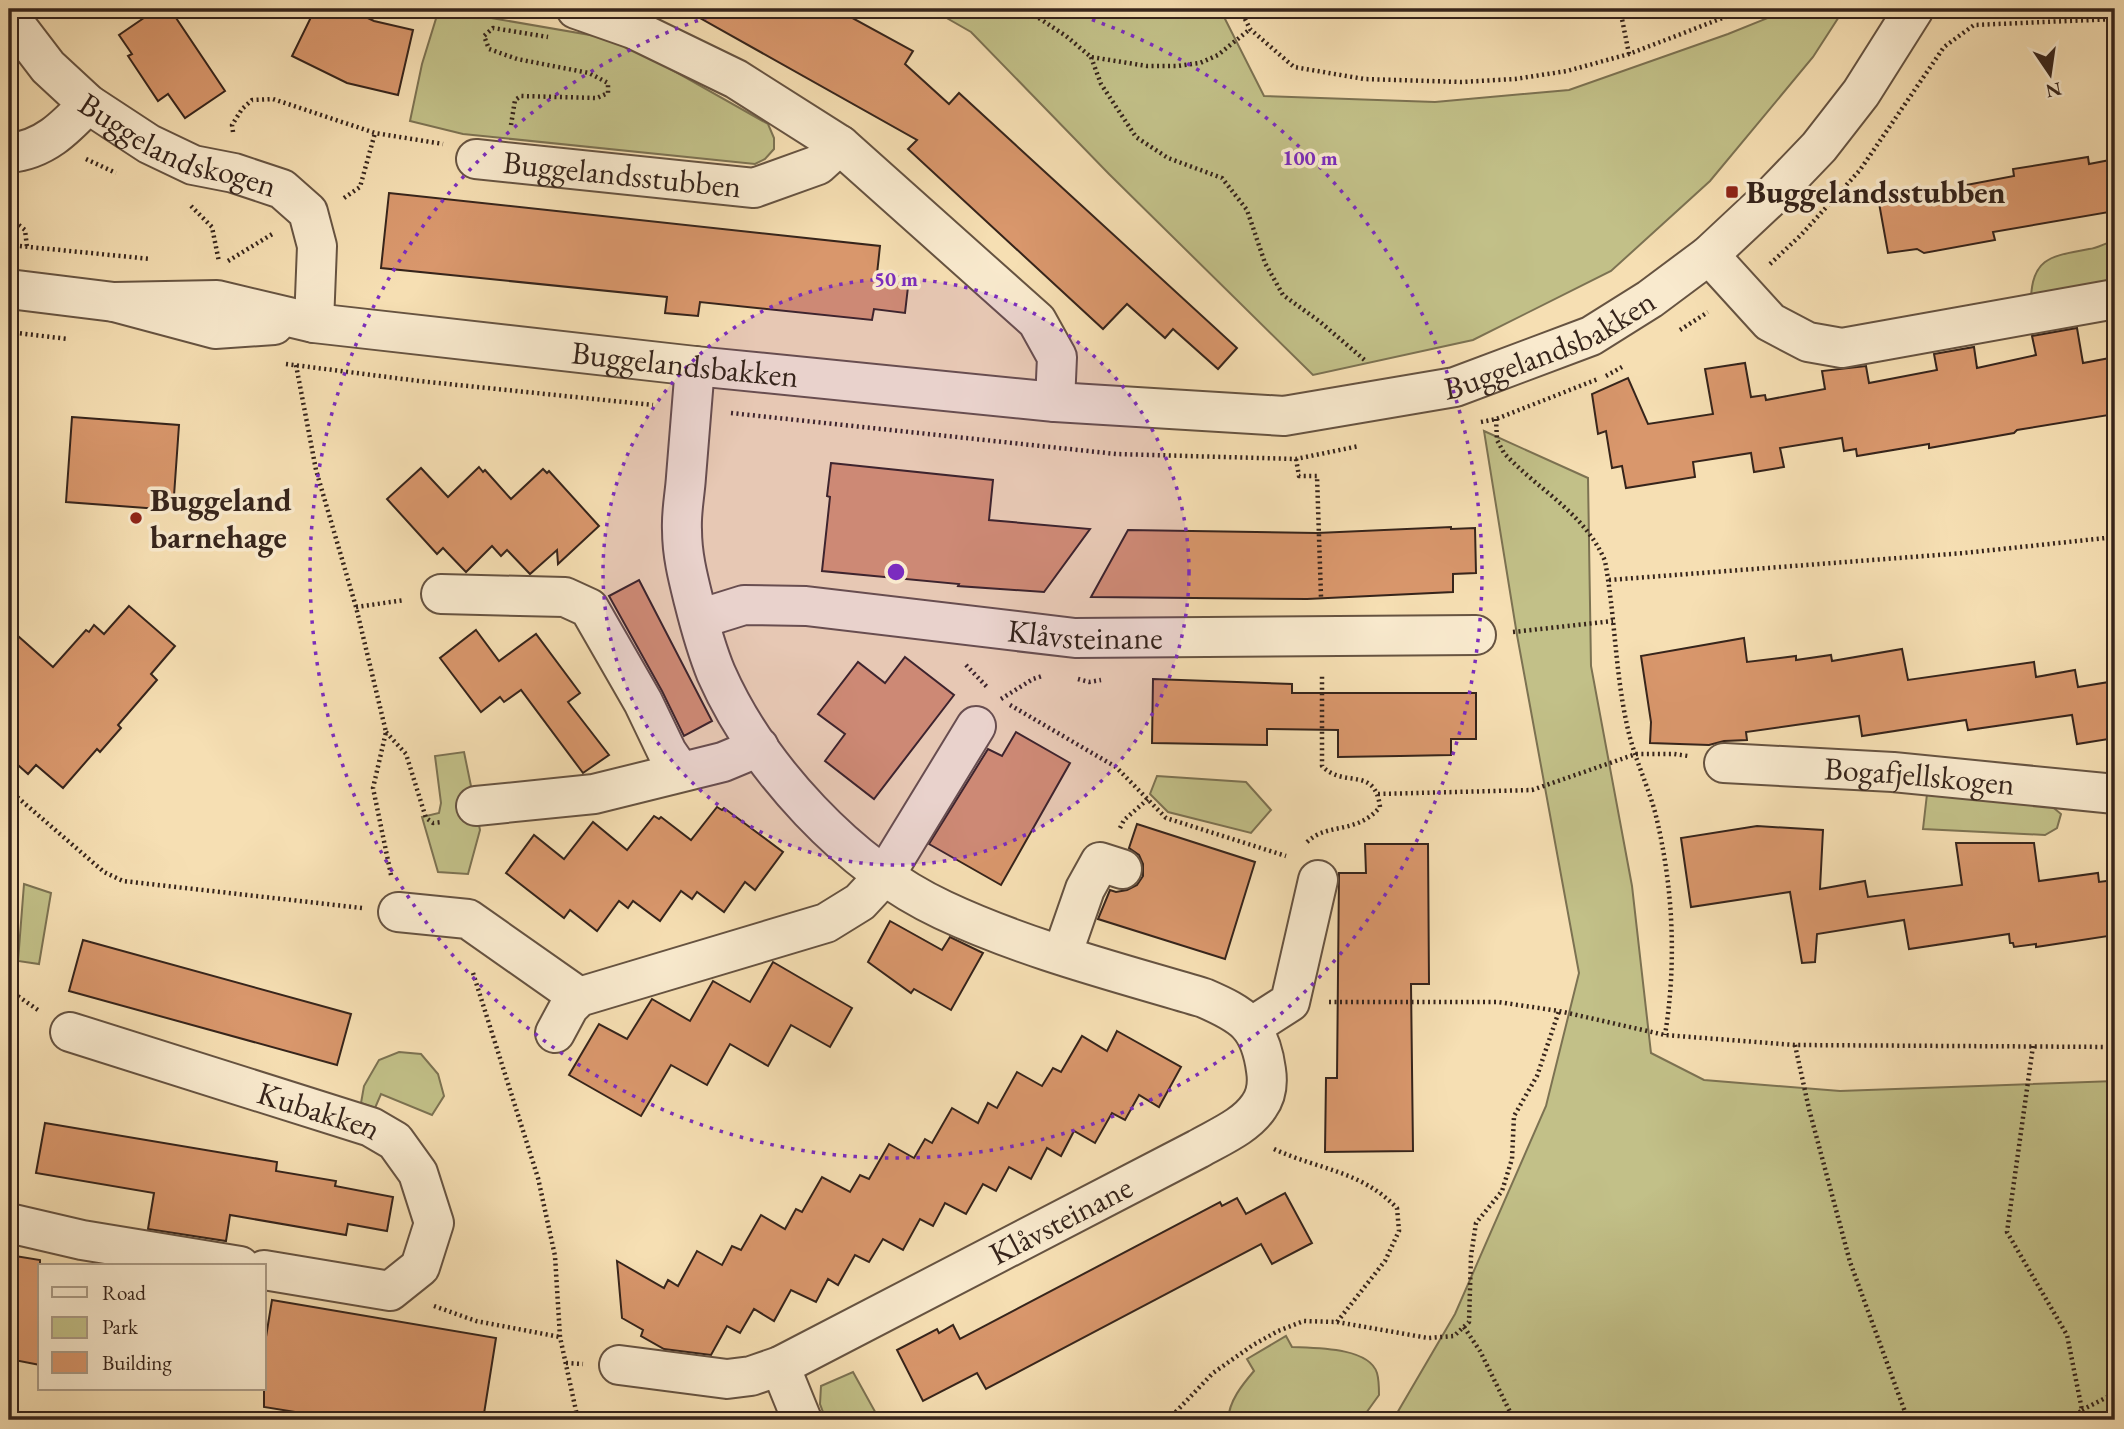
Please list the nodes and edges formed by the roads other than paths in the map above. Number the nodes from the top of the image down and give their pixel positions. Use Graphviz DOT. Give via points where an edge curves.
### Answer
graph roads {
  1 [pos="1914,9"];
  2 [pos="9,16"];
  3 [pos="564,23"];
  4 [pos="88,104"];
  5 [pos="840,145"];
  6 [pos="462,151"];
  7 [pos="9,153"];
  8 [pos="1709,255"];
  9 [pos="9,289"];
  10 [pos="2115,299"];
  11 [pos="314,323"];
  12 [pos="695,366"];
  13 [pos="1055,402"];
  14 [pos="441,594"];
  15 [pos="698,619"];
  16 [pos="1476,635"];
  17 [pos="976,726"];
  18 [pos="759,747"];
  19 [pos="1724,763"];
  20 [pos="680,771"];
  21 [pos="2115,794"];
  22 [pos="476,806"];
  23 [pos="1122,869"];
  24 [pos="1307,870"];
  25 [pos="885,875"];
  26 [pos="398,912"];
  27 [pos="1062,955"];
  28 [pos="579,997"];
  29 [pos="1251,1027"];
  30 [pos="70,1032"];
  31 [pos="555,1032"];
  32 [pos="9,1223"];
  33 [pos="228,1264"];
  34 [pos="266,1270"];
  35 [pos="619,1365"];
  36 [pos="780,1366"];
  37 [pos="802,1420"];
  1 -- 8 [label="street, Buggelandsbakken" via="1861,93 1819,147"];
  2 -- 4 [label="street, Buggelandskogen" via="48,67"];
  3 -- 5 [label="street" via="633,29 736,79"];
  4 -- 7 [label="street" via="41,145"];
  4 -- 11 [label="street, Buggelandskogen" via="149,144 193,165 282,189 308,212 317,246"];
  5 -- 6 [label="street, Buggelandsstubben" via="818,165 754,188"];
  5 -- 13 [label="street" via="1037,321 1057,358"];
  8 -- 10 [label="street" via="1770,321 1808,342 1842,348"];
  8 -- 13 [label="street, Buggelandsbakken" via="1591,336 1455,387 1284,416"];
  9 -- 11 [label="street, Buggelandsbakken" via="114,302 217,300"];
  11 -- 12 [label="street, Buggelandsbakken"];
  12 -- 13 [label="street, Buggelandsbakken"];
  12 -- 15 [label="street" via="682,529"];
  14 -- 20 [label="street" via="565,597 589,608"];
  15 -- 16 [label="street, Klåvsteinane" via="744,605 806,606 1075,638"];
  15 -- 18 [label="street" via="716,672"];
  17 -- 25 [label="street"];
  18 -- 20 [label="street" via="723,762"];
  18 -- 25 [label="street" via="797,797 847,846"];
  19 -- 21 [label="street, Bogafjellskogen" via="1893,772"];
  20 -- 22 [label="street" via="594,793"];
  23 -- 27 [label="street" via="1100,862 1085,889"];
  24 -- 29 [label="street" via="1290,1002"];
  25 -- 27 [label="street" via="941,909"];
  25 -- 28 [label="street" via="860,902 827,923"];
  26 -- 28 [label="street" via="468,919"];
  27 -- 29 [label="street" via="1204,998 1235,1012"];
  28 -- 31 [label="street"];
  29 -- 36 [label="street, Klåvsteinane" via="1263,1048 1266,1092 1246,1121"];
  30 -- 34 [label="street, Kubakken" via="371,1127 395,1141 418,1173 434,1223 420,1267 390,1291"];
  32 -- 33 [label="street"];
  35 -- 36 [label="street, Klåvsteinane" via="727,1379"];
  36 -- 37 [label="street"];
}
